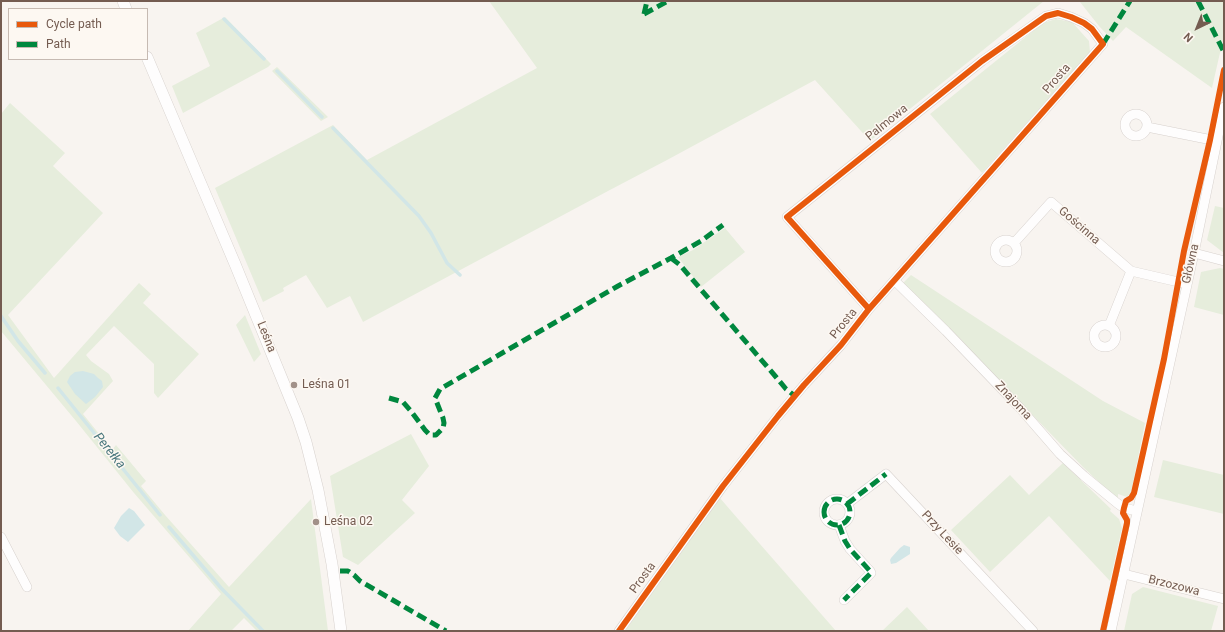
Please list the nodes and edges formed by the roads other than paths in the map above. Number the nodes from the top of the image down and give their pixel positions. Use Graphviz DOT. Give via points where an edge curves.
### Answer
graph roads {
  1 [pos="1103,44"];
  2 [pos="148,59"];
  3 [pos="1224,107"];
  4 [pos="1147,127"];
  5 [pos="1217,141"];
  6 [pos="1014,243"];
  7 [pos="1194,254"];
  8 [pos="1224,261"];
  9 [pos="1131,271"];
  10 [pos="894,281"];
  11 [pos="1187,284"];
  12 [pos="869,309"];
  13 [pos="1109,326"];
  14 [pos="847,504"];
  15 [pos="1137,511"];
  16 [pos="839,525"];
  17 [pos="1,537"];
  18 [pos="1124,574"];
  19 [pos="27,587"];
  20 [pos="1224,599"];
  21 [pos="844,600"];
  22 [pos="1031,630"];
  23 [pos="341,631"];
  24 [pos="619,631"];
  25 [pos="1111,631"];
  1 -- 10 [label="street, Prosta"];
  1 -- 12 [label="street, Palmowa" via="1084,23 1058,13 1046,16 982,61 787,217"];
  2 -- 23 [label="street, Leśna" via="298,418 321,504"];
  3 -- 5 [label="street, Główna"];
  4 -- 5 [label="street"];
  5 -- 7 [label="street, Główna"];
  6 -- 9 [label="street, Gościnna" via="1051,202"];
  7 -- 8 [label="street"];
  7 -- 11 [label="street, Główna"];
  9 -- 11 [label="street, Gościnna"];
  9 -- 13 [label="street"];
  10 -- 12 [label="street, Prosta"];
  10 -- 15 [label="street, Znajoma" via="951,336 1060,454 1117,503 1124,508"];
  11 -- 15 [label="street, Główna"];
  12 -- 24 [label="street, Prosta" via="778,416 723,486"];
  14 -- 16 [label="street" via="850,515 845,523"];
  14 -- 16 [label="street" via="841,500 832,500 824,510 825,518 832,524"];
  14 -- 22 [label="street, Przy Lesie" via="886,474"];
  15 -- 18 [label="street, Główna"];
  16 -- 21 [label="street" via="850,549 871,573"];
  17 -- 19 [label="street"];
  18 -- 20 [label="street, Brzozowa"];
  18 -- 25 [label="street, Główna"];
}
